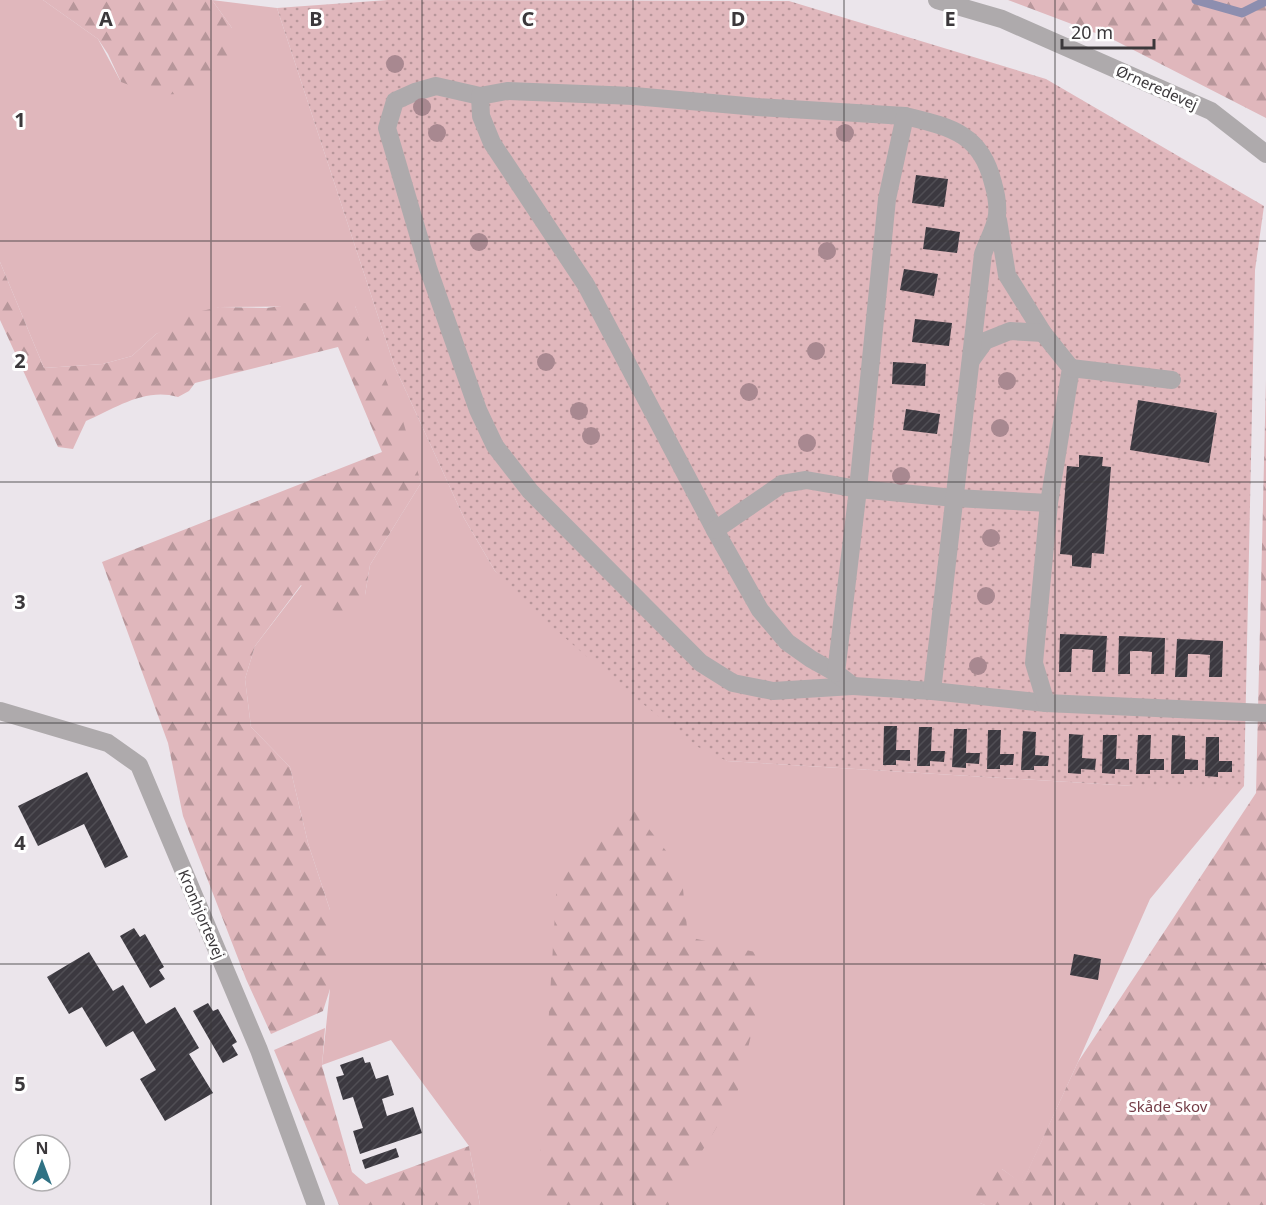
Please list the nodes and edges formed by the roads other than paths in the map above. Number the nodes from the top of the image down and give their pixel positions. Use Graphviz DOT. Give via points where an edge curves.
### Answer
graph roads {
  1 [pos="937,0"];
  2 [pos="480,96"];
  3 [pos="905,116"];
  4 [pos="1266,154"];
  5 [pos="998,216"];
  6 [pos="1043,333"];
  7 [pos="971,361"];
  8 [pos="1071,368"];
  9 [pos="1172,380"];
  10 [pos="858,489"];
  11 [pos="955,498"];
  12 [pos="1049,503"];
  13 [pos="715,530"];
  14 [pos="836,673"];
  15 [pos="853,686"];
  16 [pos="932,691"];
  17 [pos="1046,703"];
  18 [pos="0,711"];
  19 [pos="1266,713"];
  20 [pos="316,1205"];
  1 -- 4 [label="street, Ørneredevej" via="1002,19 1211,111"];
  2 -- 3 [label="street" via="507,91 634,96"];
  2 -- 13 [label="street" via="481,116 492,143 586,285"];
  2 -- 15 [label="street" via="436,86 415,92 395,101 387,128 429,268 478,411 495,447 530,491 701,663 733,683 773,691"];
  3 -- 5 [label="street" via="938,124 964,136 978,149 988,163"];
  3 -- 10 [label="street" via="886,199"];
  5 -- 6 [label="street" via="1007,275"];
  5 -- 7 [label="street" via="982,254"];
  6 -- 7 [label="street" via="1010,331 985,340"];
  6 -- 8 [label="street"];
  7 -- 11 [label="street"];
  8 -- 9 [label="street"];
  8 -- 12 [label="street"];
  10 -- 11 [label="street"];
  10 -- 13 [label="street" via="806,480 782,484"];
  10 -- 14 [label="street"];
  11 -- 12 [label="street"];
  11 -- 16 [label="street"];
  12 -- 17 [label="street" via="1034,663"];
  13 -- 14 [label="street" via="760,610 787,642"];
  14 -- 15 [label="street"];
  15 -- 16 [label="street"];
  16 -- 17 [label="street"];
  17 -- 19 [label="street"];
  18 -- 20 [label="street, Kronhjortevej" via="108,743 139,765 258,1050"];
}
